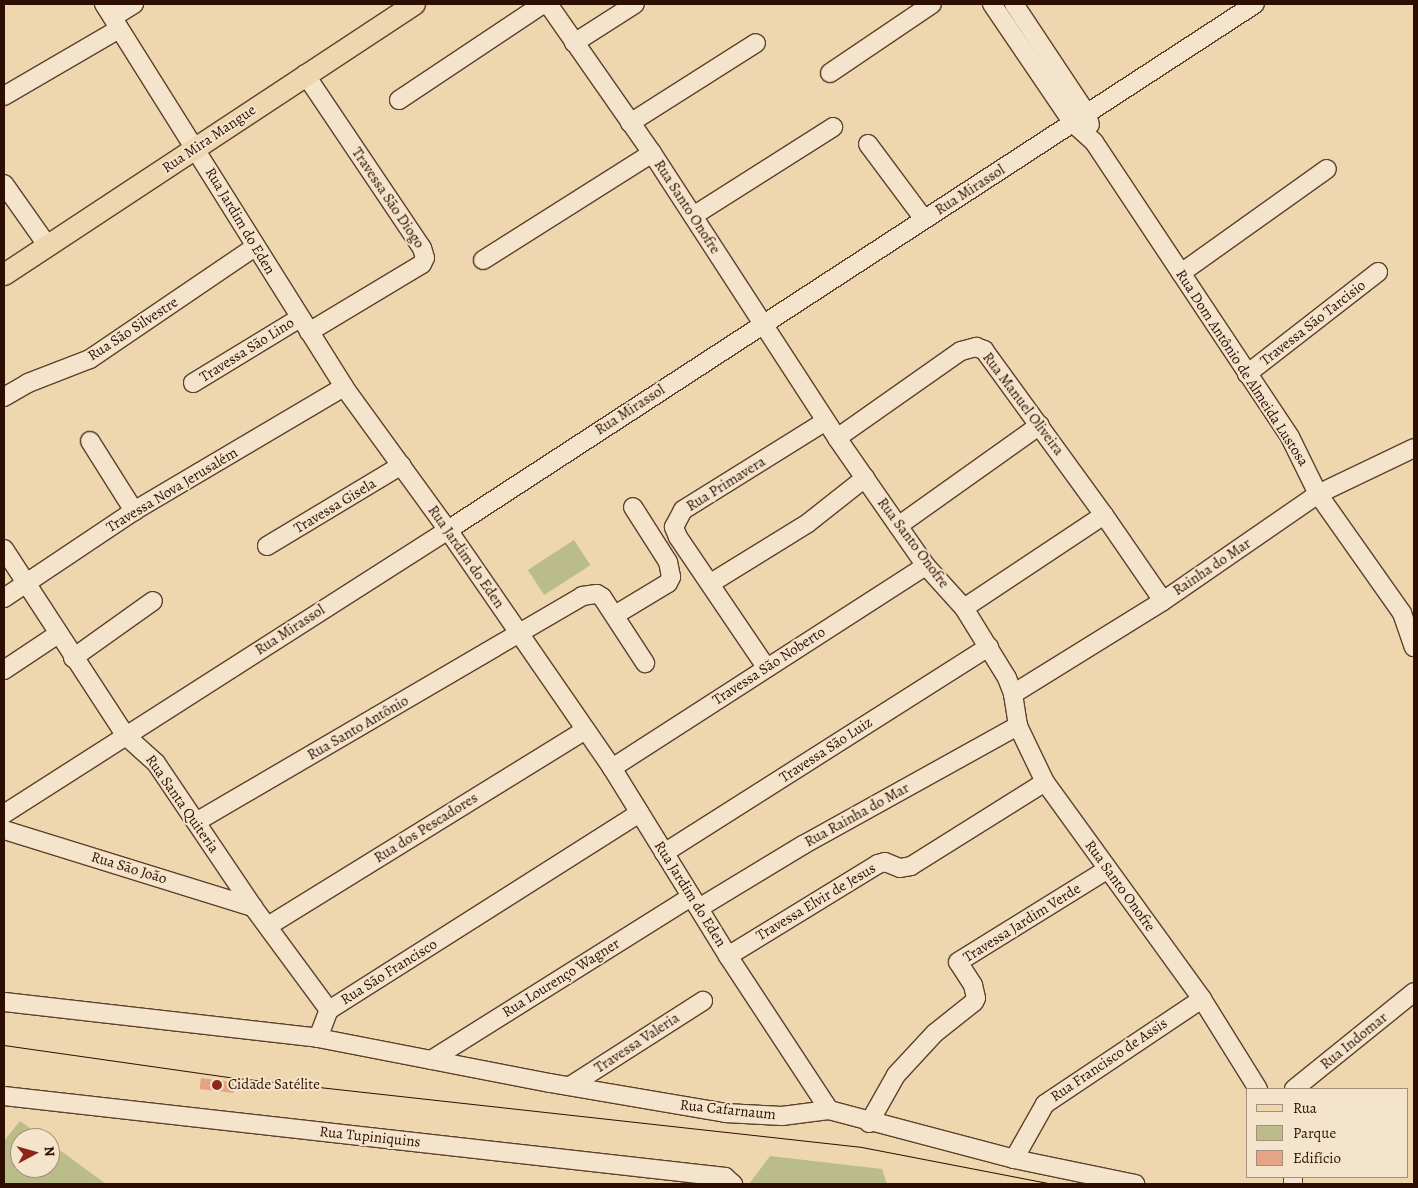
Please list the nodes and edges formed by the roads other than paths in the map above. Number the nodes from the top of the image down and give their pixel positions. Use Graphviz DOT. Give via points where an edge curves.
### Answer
graph roads {
  1 [pos="134,4"];
  2 [pos="414,4"];
  3 [pos="543,4"];
  4 [pos="548,4"];
  5 [pos="635,4"];
  6 [pos="932,4"];
  7 [pos="992,4"];
  8 [pos="1014,4"];
  9 [pos="1255,4"];
  10 [pos="112,17"];
  11 [pos="574,43"];
  12 [pos="756,43"];
  13 [pos="830,73"];
  14 [pos="305,74"];
  15 [pos="4,96"];
  16 [pos="399,100"];
  17 [pos="1080,118"];
  18 [pos="630,123"];
  19 [pos="833,127"];
  20 [pos="868,144"];
  21 [pos="196,148"];
  22 [pos="652,153"];
  23 [pos="1327,169"];
  24 [pos="4,184"];
  25 [pos="693,216"];
  26 [pos="924,219"];
  27 [pos="47,245"];
  28 [pos="255,247"];
  29 [pos="483,260"];
  30 [pos="1378,272"];
  31 [pos="1181,273"];
  32 [pos="4,274"];
  33 [pos="762,322"];
  34 [pos="304,325"];
  35 [pos="1247,374"];
  36 [pos="193,383"];
  37 [pos="344,387"];
  38 [pos="4,397"];
  39 [pos="826,421"];
  40 [pos="1040,425"];
  41 [pos="837,438"];
  42 [pos="90,441"];
  43 [pos="1414,448"];
  44 [pos="402,465"];
  45 [pos="865,478"];
  46 [pos="1318,494"];
  47 [pos="633,507"];
  48 [pos="134,512"];
  49 [pos="1104,515"];
  50 [pos="898,526"];
  51 [pos="448,530"];
  52 [pos="268,546"];
  53 [pos="4,548"];
  54 [pos="926,566"];
  55 [pos="26,583"];
  56 [pos="711,583"];
  57 [pos="4,598"];
  58 [pos="153,601"];
  59 [pos="1162,601"];
  60 [pos="964,608"];
  61 [pos="615,615"];
  62 [pos="58,634"];
  63 [pos="521,634"];
  64 [pos="988,647"];
  65 [pos="1414,647"];
  66 [pos="73,658"];
  67 [pos="645,663"];
  68 [pos="766,668"];
  69 [pos="4,670"];
  70 [pos="1013,694"];
  71 [pos="1018,726"];
  72 [pos="585,730"];
  73 [pos="126,736"];
  74 [pos="612,768"];
  75 [pos="1045,782"];
  76 [pos="640,813"];
  77 [pos="4,814"];
  78 [pos="196,822"];
  79 [pos="4,830"];
  80 [pos="664,853"];
  81 [pos="1108,869"];
  82 [pos="695,903"];
  83 [pos="253,907"];
  84 [pos="268,926"];
  85 [pos="728,956"];
  86 [pos="1414,992"];
  87 [pos="1202,999"];
  88 [pos="703,1001"];
  89 [pos="4,1002"];
  90 [pos="329,1010"];
  91 [pos="318,1038"];
  92 [pos="431,1060"];
  93 [pos="570,1086"];
  94 [pos="1257,1088"];
  95 [pos="1295,1088"];
  96 [pos="4,1096"];
  97 [pos="829,1110"];
  98 [pos="869,1123"];
  99 [pos="1014,1159"];
  100 [pos="734,1184"];
  101 [pos="1135,1184"];
  1 -- 10 [label="street"];
  2 -- 14 [label="main road, Rua Mira Mangue"];
  3 -- 16 [label="street"];
  4 -- 11 [label="street, Rua Santo Onofre"];
  5 -- 11 [label="street"];
  6 -- 13 [label="street"];
  7 -- 17 [label="street, Rua Dom Antônio de Almeida Lustosa"];
  8 -- 17 [label="street, Rua Dom Antônio de Almeida Lustosa"];
  9 -- 17 [label="street, Rua Mirassol"];
  10 -- 15 [label="street"];
  10 -- 21 [label="street, Rua Jardim do Eden"];
  11 -- 18 [label="street, Rua Santo Onofre"];
  12 -- 18 [label="street"];
  14 -- 21 [label="main road, Rua Mira Mangue"];
  14 -- 34 [label="street, Travessa São Diogo" via="422,248 425,258 422,264"];
  17 -- 26 [label="street, Rua Mirassol"];
  17 -- 31 [label="street, Rua Dom Antônio de Almeida Lustosa"];
  18 -- 22 [label="street, Rua Santo Onofre"];
  19 -- 25 [label="street"];
  20 -- 26 [label="street"];
  21 -- 27 [label="main road, Rua Mira Mangue"];
  21 -- 28 [label="street, Rua Jardim do Eden"];
  22 -- 25 [label="street, Rua Santo Onofre"];
  22 -- 29 [label="street"];
  23 -- 31 [label="street"];
  24 -- 27 [label="street"];
  25 -- 33 [label="street, Rua Santo Onofre"];
  26 -- 33 [label="street, Rua Mirassol"];
  27 -- 32 [label="main road, Rua Mira Mangue"];
  28 -- 34 [label="street, Rua Jardim do Eden"];
  28 -- 38 [label="street, Rua São Silvestre" via="90,359 28,383"];
  30 -- 35 [label="street, Travessa São Tarcisio"];
  31 -- 35 [label="street, Rua Dom Antônio de Almeida Lustosa"];
  33 -- 39 [label="street, Rua Santo Onofre"];
  33 -- 51 [label="street, Rua Mirassol"];
  34 -- 36 [label="street, Travessa São Lino"];
  34 -- 37 [label="street, Rua Jardim do Eden"];
  35 -- 46 [label="street, Rua Dom Antônio de Almeida Lustosa" via="1301,454"];
  37 -- 44 [label="street, Rua Jardim do Eden"];
  37 -- 48 [label="street, Travessa Nova Jerusalém"];
  39 -- 41 [label="street, Rua Santo Onofre"];
  39 -- 56 [label="street, Rua Primavera" via="683,510 677,518 674,527 678,537"];
  40 -- 41 [label="street, Rua Manuel Oliveira" via="984,350 976,347 961,351"];
  40 -- 49 [label="street, Rua Manuel Oliveira"];
  40 -- 50 [label="street"];
  41 -- 45 [label="street, Rua Santo Onofre"];
  42 -- 48 [label="street"];
  43 -- 46 [label="street, Rainha do Mar"];
  44 -- 51 [label="street, Rua Jardim do Eden"];
  44 -- 52 [label="street, Travessa Gisela"];
  45 -- 50 [label="street, Rua Santo Onofre"];
  45 -- 56 [label="street" via="808,523"];
  46 -- 59 [label="street, Rainha do Mar"];
  46 -- 65 [label="street, Rua Dom Antônio de Almeida Lustosa" via="1389,592 1402,613"];
  47 -- 61 [label="street" via="668,562 671,577 668,583"];
  48 -- 55 [label="street, Travessa Nova Jerusalém"];
  49 -- 59 [label="street, Rua Manuel Oliveira"];
  49 -- 60 [label="street"];
  50 -- 54 [label="street, Rua Santo Onofre"];
  51 -- 63 [label="street, Rua Jardim do Eden"];
  51 -- 73 [label="street, Rua Mirassol"];
  53 -- 55 [label="street, Rua Santa Quiteria"];
  54 -- 60 [label="street, Rua Santo Onofre"];
  54 -- 68 [label="street, Travessa São Noberto"];
  55 -- 57 [label="street, Travessa Nova Jerusalém"];
  55 -- 62 [label="street, Rua Santa Quiteria"];
  56 -- 68 [label="street, Rua Primavera"];
  58 -- 66 [label="street"];
  59 -- 70 [label="street, Rainha do Mar"];
  60 -- 64 [label="street, Rua Santo Onofre"];
  61 -- 63 [label="street, Rua Santo Antônio" via="602,597 590,594"];
  61 -- 67 [label="street, Rua Santo Antônio"];
  62 -- 66 [label="street, Rua Santa Quiteria"];
  62 -- 69 [label="street"];
  63 -- 72 [label="street, Rua Jardim do Eden"];
  63 -- 78 [label="street, Rua Santo Antônio"];
  64 -- 70 [label="street, Rua Santo Onofre"];
  64 -- 80 [label="street, Travessa São Luiz"];
  66 -- 73 [label="street, Rua Santa Quiteria"];
  68 -- 74 [label="street, Travessa São Noberto"];
  70 -- 71 [label="street, Rua Santo Onofre"];
  71 -- 75 [label="street, Rua Santo Onofre"];
  71 -- 82 [label="street, Rua Rainha do Mar"];
  72 -- 74 [label="street, Rua Jardim do Eden"];
  72 -- 84 [label="street, Rua dos Pescadores"];
  73 -- 77 [label="street, Rua Mirassol"];
  73 -- 78 [label="street, Rua Santa Quiteria" via="151,758"];
  74 -- 76 [label="street, Rua Jardim do Eden"];
  75 -- 81 [label="street, Rua Santo Onofre"];
  75 -- 85 [label="street, Travessa Elvir de Jesus" via="934,852 900,868 885,862 878,864"];
  76 -- 80 [label="street, Rua Jardim do Eden"];
  76 -- 90 [label="street, Rua São Francisco"];
  78 -- 83 [label="street, Rua Santa Quiteria"];
  79 -- 83 [label="street, Rua São João"];
  80 -- 82 [label="street, Rua Jardim do Eden"];
  81 -- 87 [label="street, Rua Santo Onofre"];
  81 -- 98 [label="street, Travessa Jardim Verde" via="958,962 973,985 974,1002 935,1033 896,1075"];
  82 -- 85 [label="street, Rua Jardim do Eden"];
  82 -- 92 [label="street, Rua Lourenço Wagner"];
  83 -- 84 [label="street, Rua Santa Quiteria"];
  84 -- 90 [label="street, Rua Santa Quiteria"];
  85 -- 97 [label="street, Rua Jardim do Eden"];
  86 -- 95 [label="street, Rua Indomar"];
  87 -- 94 [label="street, Rua Santo Onofre"];
  87 -- 99 [label="street, Rua Francisco de Assis" via="1044,1104"];
  88 -- 93 [label="street, Travessa Valeria"];
  89 -- 91 [label="street"];
  90 -- 91 [label="street, Rua São Francisco"];
  91 -- 92 [label="street, Rua Cafarnaum"];
  92 -- 93 [label="street, Rua Cafarnaum"];
  93 -- 97 [label="street, Rua Cafarnaum" via="753,1116"];
  96 -- 100 [label="street, Rua Tupiniquins" via="725,1177"];
  97 -- 98 [label="street, Rua Cafarnaum"];
  98 -- 99 [label="street, Rua Cafarnaum"];
  99 -- 101 [label="street, Rua Cafarnaum"];
}
